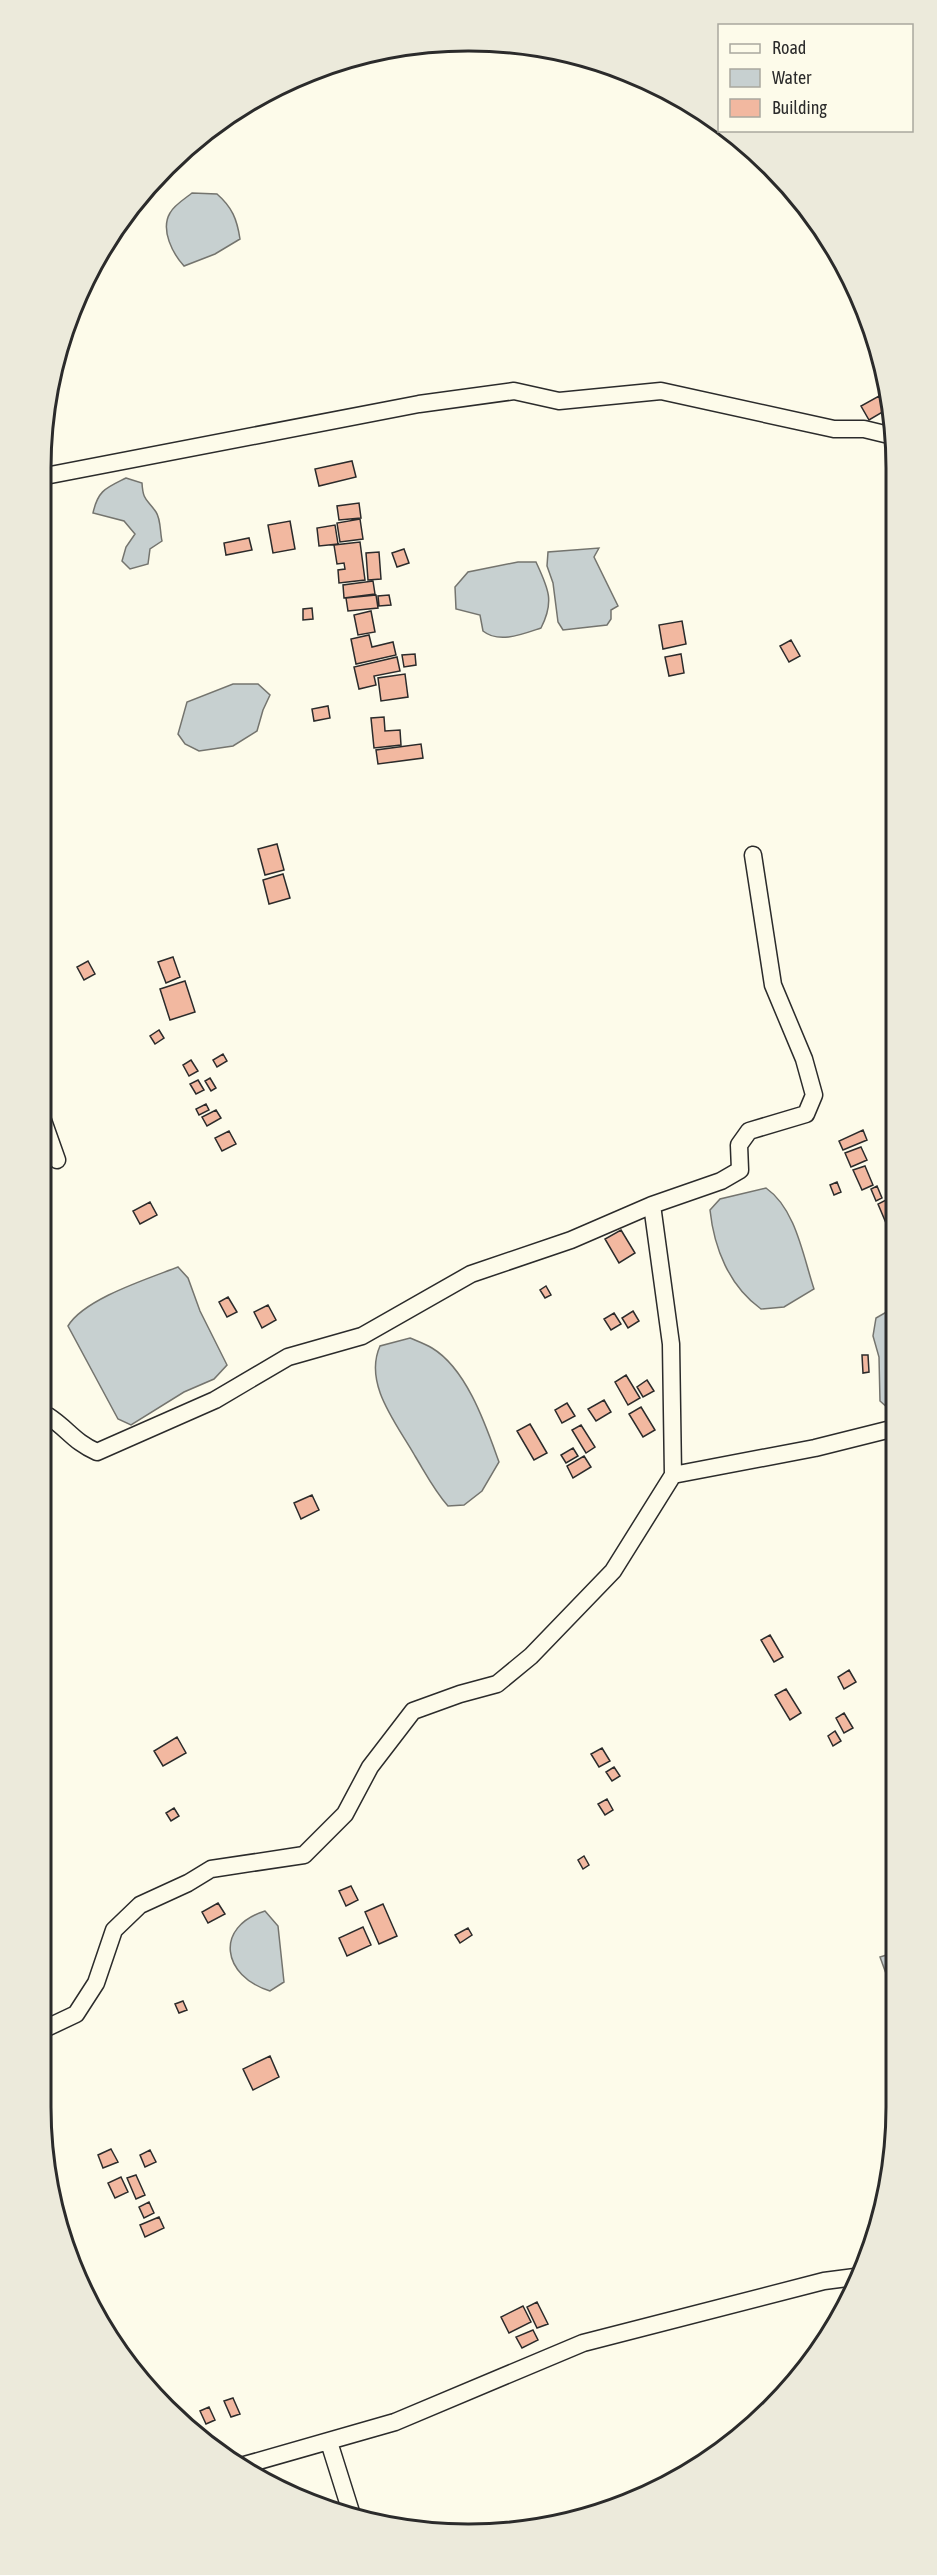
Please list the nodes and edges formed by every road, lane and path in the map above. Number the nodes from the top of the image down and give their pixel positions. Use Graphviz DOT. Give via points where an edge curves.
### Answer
graph roads {
  1 [pos="884,434"];
  2 [pos="51,475"];
  3 [pos="753,855"];
  4 [pos="51,1143"];
  5 [pos="57,1160"];
  6 [pos="652,1205"];
  7 [pos="51,1418"];
  8 [pos="886,1430"];
  9 [pos="673,1475"];
  10 [pos="51,2026"];
  11 [pos="849,2278"];
  12 [pos="330,2442"];
  13 [pos="252,2463"];
  14 [pos="349,2507"];
  1 -- 2 [label="street" via="834,429 661,391 559,401 514,392 418,404"];
  3 -- 6 [label="street" via="773,985 804,1059 814,1095 806,1114 749,1131 739,1145 740,1170 721,1181"];
  4 -- 5 [label="street"];
  6 -- 7 [label="street" via="571,1240 471,1274 362,1336 288,1357 215,1400 97,1452 79,1445"];
  6 -- 9 [label="street" via="671,1344"];
  8 -- 9 [label="street"];
  9 -- 10 [label="street" via="613,1571 531,1656 497,1684 413,1711 370,1767 345,1814 304,1855 211,1869 140,1905 114,1930 96,1983 76,2014"];
  11 -- 12 [label="street" via="583,2343 395,2422"];
  12 -- 13 [label="street"];
  12 -- 14 [label="street"];
}
